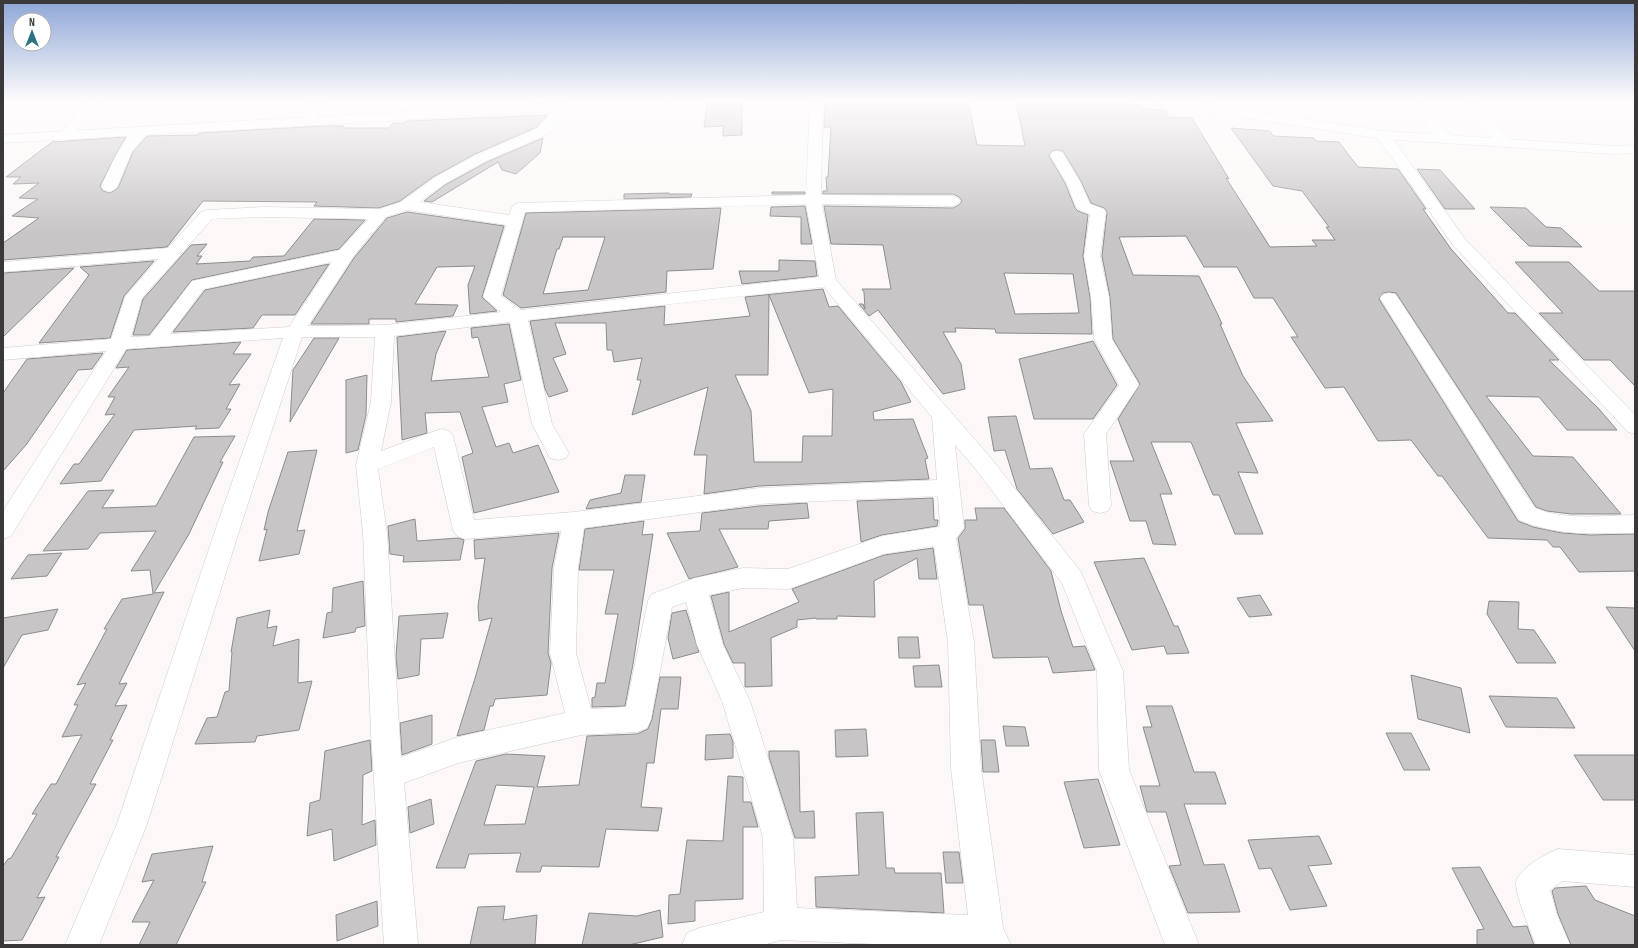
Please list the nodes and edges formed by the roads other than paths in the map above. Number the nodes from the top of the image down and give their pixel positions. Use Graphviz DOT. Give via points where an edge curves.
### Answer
graph roads {
  1 [pos="130,145"];
  2 [pos="510,145"];
  3 [pos="816,145"];
  4 [pos="1390,145"];
  5 [pos="1541,145"];
  6 [pos="1635,149"];
  7 [pos="1056,155"];
  8 [pos="109,187"];
  9 [pos="814,199"];
  10 [pos="953,201"];
  11 [pos="406,205"];
  12 [pos="380,214"];
  13 [pos="514,221"];
  14 [pos="173,253"];
  15 [pos="346,254"];
  16 [pos="6,269"];
  17 [pos="828,281"];
  18 [pos="1389,298"];
  19 [pos="518,317"];
  20 [pos="385,331"];
  21 [pos="295,332"];
  22 [pos="156,341"];
  23 [pos="119,345"];
  24 [pos="3,354"];
  25 [pos="942,414"];
  26 [pos="1635,427"];
  27 [pos="558,453"];
  28 [pos="367,464"];
  29 [pos="948,488"];
  30 [pos="1100,505"];
  31 [pos="574,521"];
  32 [pos="1635,524"];
  33 [pos="3,530"];
  34 [pos="944,535"];
  35 [pos="696,588"];
  36 [pos="581,722"];
  37 [pos="388,775"];
  38 [pos="1635,871"];
  39 [pos="781,924"];
  40 [pos="990,939"];
  41 [pos="82,945"];
  42 [pos="401,945"];
  43 [pos="699,945"];
  44 [pos="1182,945"];
  45 [pos="1553,945"];
  1 -- 8 [label="street"];
  2 -- 11 [label="street" via="439,181"];
  3 -- 9 [label="street"];
  4 -- 26 [label="street" via="1459,242"];
  5 -- 6 [label="street"];
  7 -- 30 [label="street" via="1073,182 1084,207 1098,212 1092,256 1100,297 1103,339 1129,385 1095,434"];
  9 -- 10 [label="street"];
  9 -- 13 [label="street" via="518,208"];
  9 -- 17 [label="street"];
  11 -- 12 [label="street"];
  11 -- 13 [label="street"];
  12 -- 14 [label="street" via="264,212 207,215"];
  12 -- 15 [label="street"];
  13 -- 19 [label="street" via="492,298"];
  14 -- 16 [label="street"];
  14 -- 23 [label="street" via="134,297"];
  15 -- 21 [label="street"];
  15 -- 22 [label="street" via="198,285"];
  17 -- 19 [label="street"];
  17 -- 25 [label="street"];
  18 -- 32 [label="street" via="1527,514 1561,524"];
  19 -- 20 [label="street"];
  19 -- 27 [label="street" via="542,424"];
  20 -- 21 [label="street"];
  20 -- 28 [label="street" via="381,402"];
  21 -- 22 [label="street"];
  21 -- 41 [label="street" via="132,824"];
  22 -- 23 [label="street"];
  23 -- 24 [label="street"];
  23 -- 33 [label="street"];
  25 -- 29 [label="street"];
  25 -- 44 [label="street" via="1072,579 1110,671 1114,770"];
  28 -- 31 [label="street" via="442,436 465,530"];
  28 -- 37 [label="street" via="375,533"];
  29 -- 31 [label="street" via="759,496"];
  29 -- 34 [label="street" via="952,528"];
  31 -- 36 [label="street" via="566,568 564,653"];
  34 -- 35 [label="street" via="882,545 789,579 743,578"];
  34 -- 40 [label="street" via="961,642 966,768"];
  35 -- 36 [label="street" via="661,601 637,719"];
  35 -- 39 [label="street" via="710,645 736,700 778,837"];
  36 -- 37 [label="street" via="458,750"];
  37 -- 42 [label="street"];
  38 -- 45 [label="street" via="1558,865 1532,884 1541,917"];
  39 -- 40 [label="street"];
  39 -- 43 [label="street"];
}
